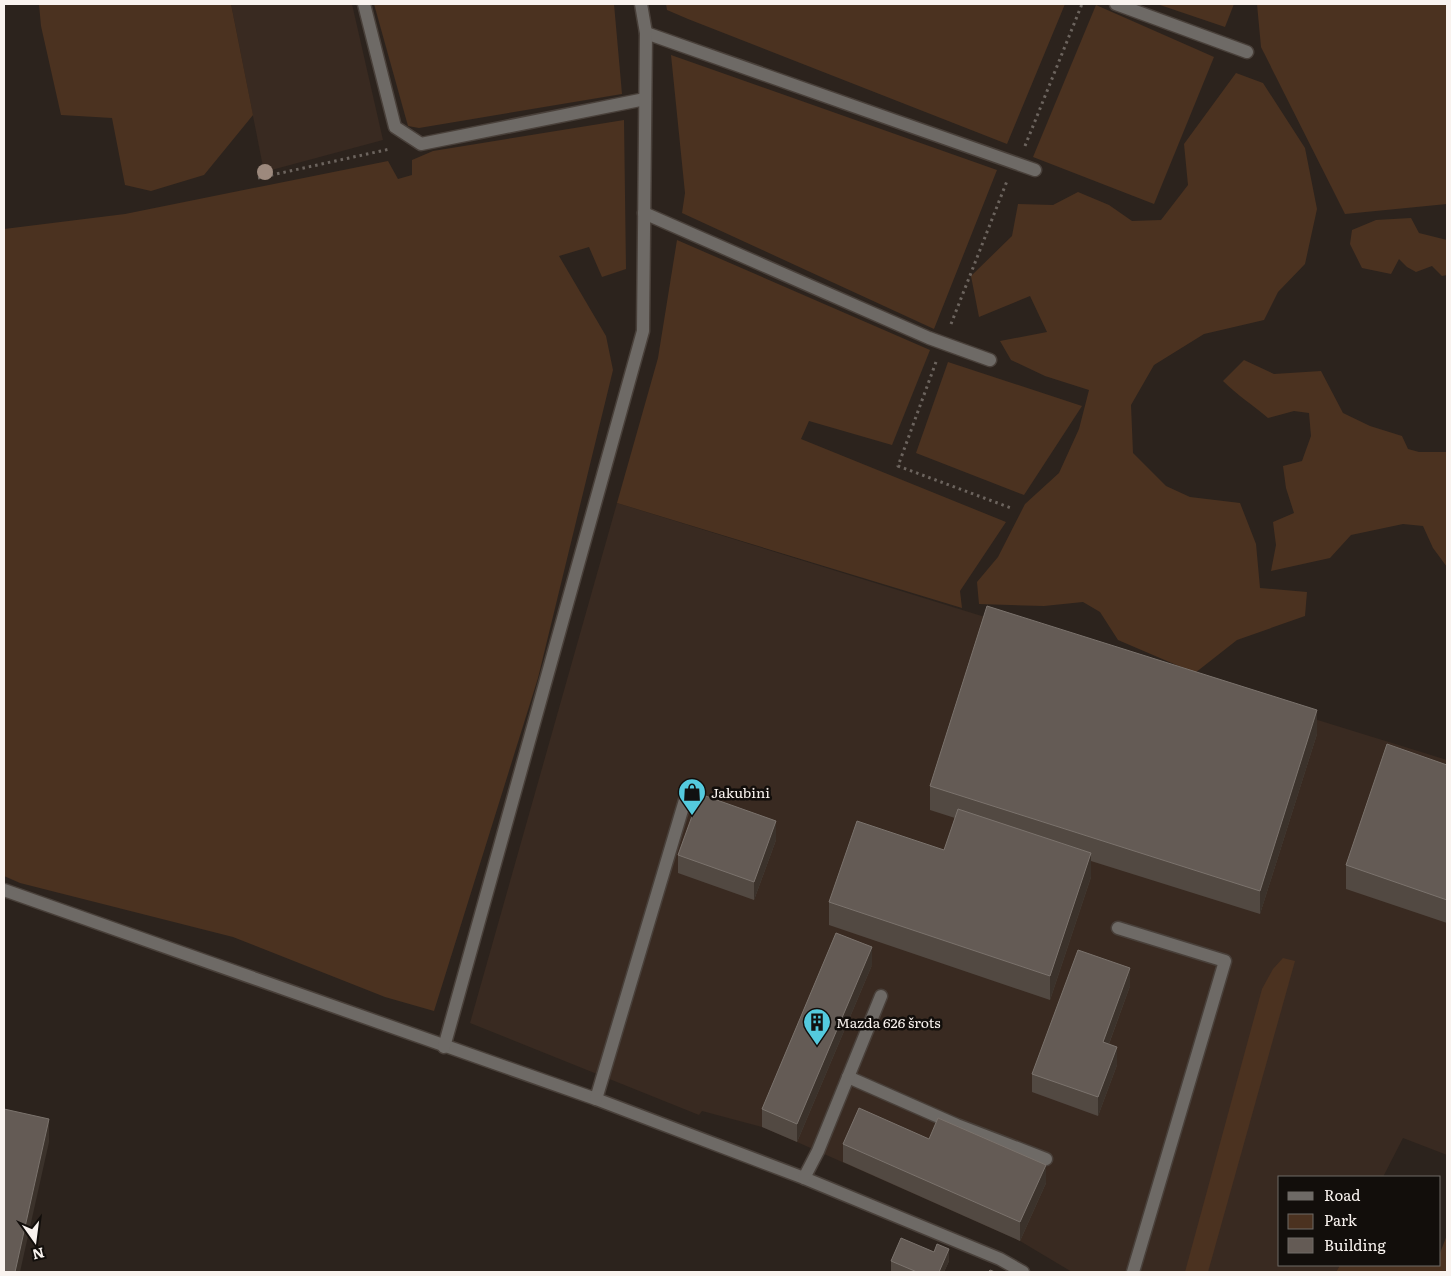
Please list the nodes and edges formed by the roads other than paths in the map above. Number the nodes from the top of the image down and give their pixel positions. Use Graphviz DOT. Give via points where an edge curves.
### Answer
graph roads {
  1 [pos="364,4"];
  2 [pos="641,4"];
  3 [pos="1116,4"];
  4 [pos="646,33"];
  5 [pos="1247,52"];
  6 [pos="645,99"];
  7 [pos="1035,170"];
  8 [pos="644,213"];
  9 [pos="990,360"];
  10 [pos="688,790"];
  11 [pos="4,890"];
  12 [pos="1118,928"];
  13 [pos="881,996"];
  14 [pos="444,1047"];
  15 [pos="848,1077"];
  16 [pos="596,1099"];
  17 [pos="1046,1159"];
  18 [pos="804,1178"];
  19 [pos="1023,1272"];
  20 [pos="1134,1272"];
  1 -- 6 [label="street" via="395,127 420,144"];
  2 -- 4 [label="street"];
  3 -- 5 [label="street"];
  4 -- 6 [label="street"];
  4 -- 7 [label="street"];
  6 -- 8 [label="street"];
  8 -- 9 [label="street" via="929,338"];
  8 -- 14 [label="street" via="642,331"];
  10 -- 16 [label="street"];
  11 -- 14 [label="street"];
  12 -- 20 [label="street" via="1225,961"];
  13 -- 15 [label="street"];
  14 -- 16 [label="street"];
  15 -- 17 [label="street"];
  15 -- 18 [label="street"];
  16 -- 18 [label="street"];
  18 -- 19 [label="street" via="1000,1259"];
}
